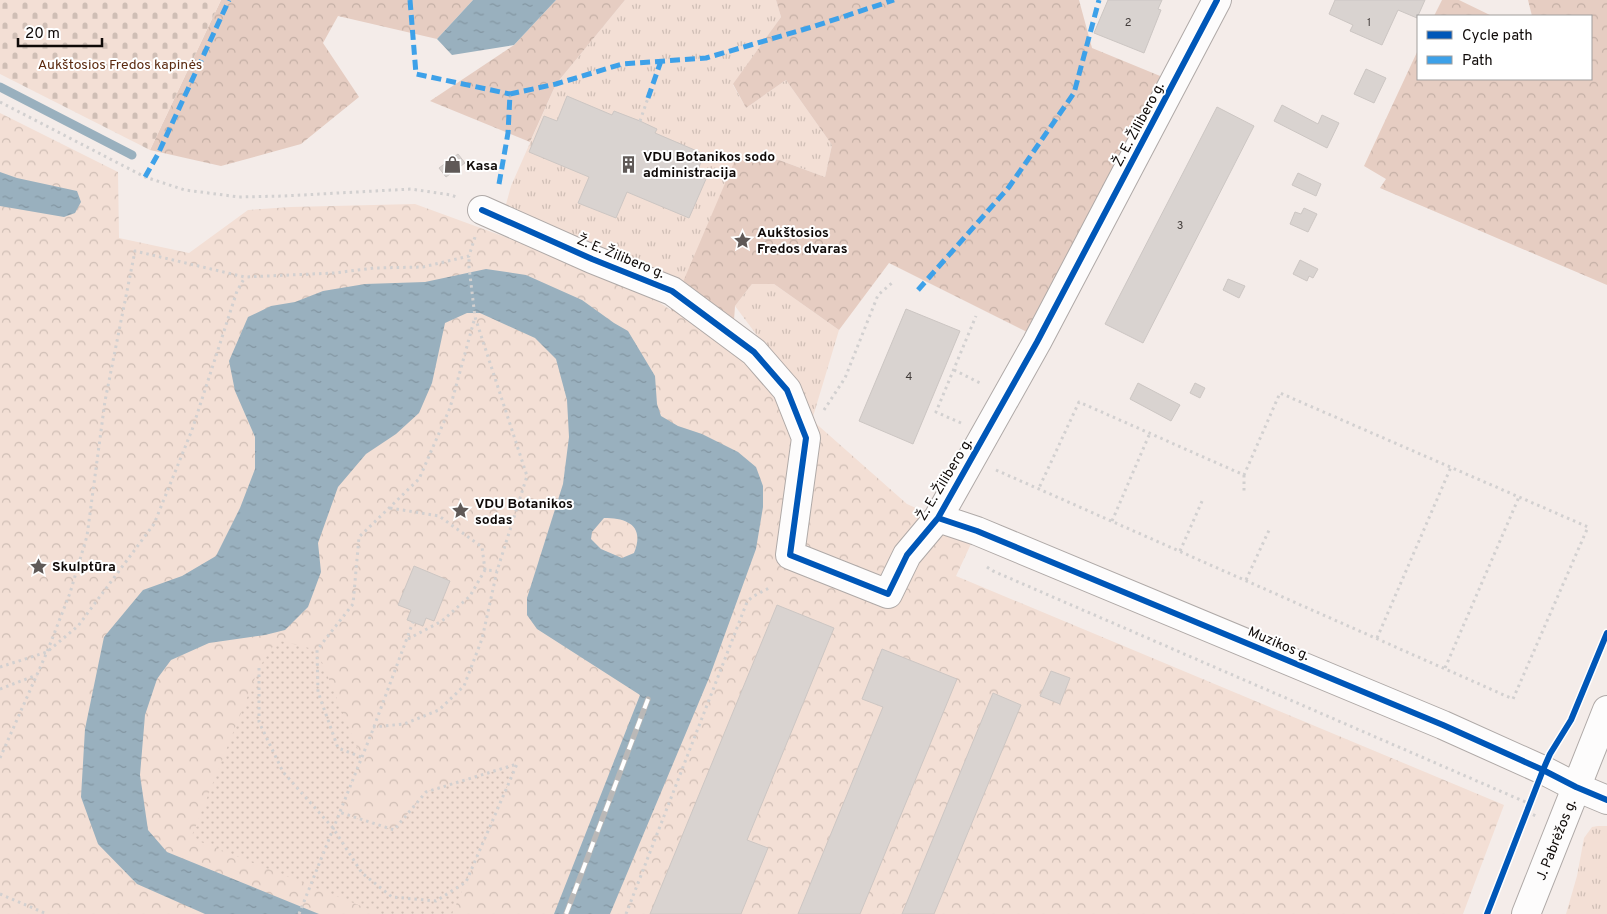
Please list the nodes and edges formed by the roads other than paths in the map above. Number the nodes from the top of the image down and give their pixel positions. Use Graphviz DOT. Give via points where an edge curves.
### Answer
graph roads {
  1 [pos="1217,0"];
  2 [pos="482,210"];
  3 [pos="938,518"];
  4 [pos="1607,710"];
  5 [pos="1576,787"];
  6 [pos="1607,800"];
  7 [pos="1526,914"];
  1 -- 3 [label="street, Ž. E. Žilibero g." via="1037,342"];
  2 -- 3 [label="street, Ž. E. Žilibero g." via="672,291 754,352 787,390 806,438 790,555 888,594 907,555"];
  3 -- 5 [label="street, Muzikos g." via="1444,725"];
  4 -- 5 [label="street, J. Pabrėžos g."];
  5 -- 6 [label="street, Muzikos g."];
  5 -- 7 [label="street, J. Pabrėžos g."];
}
